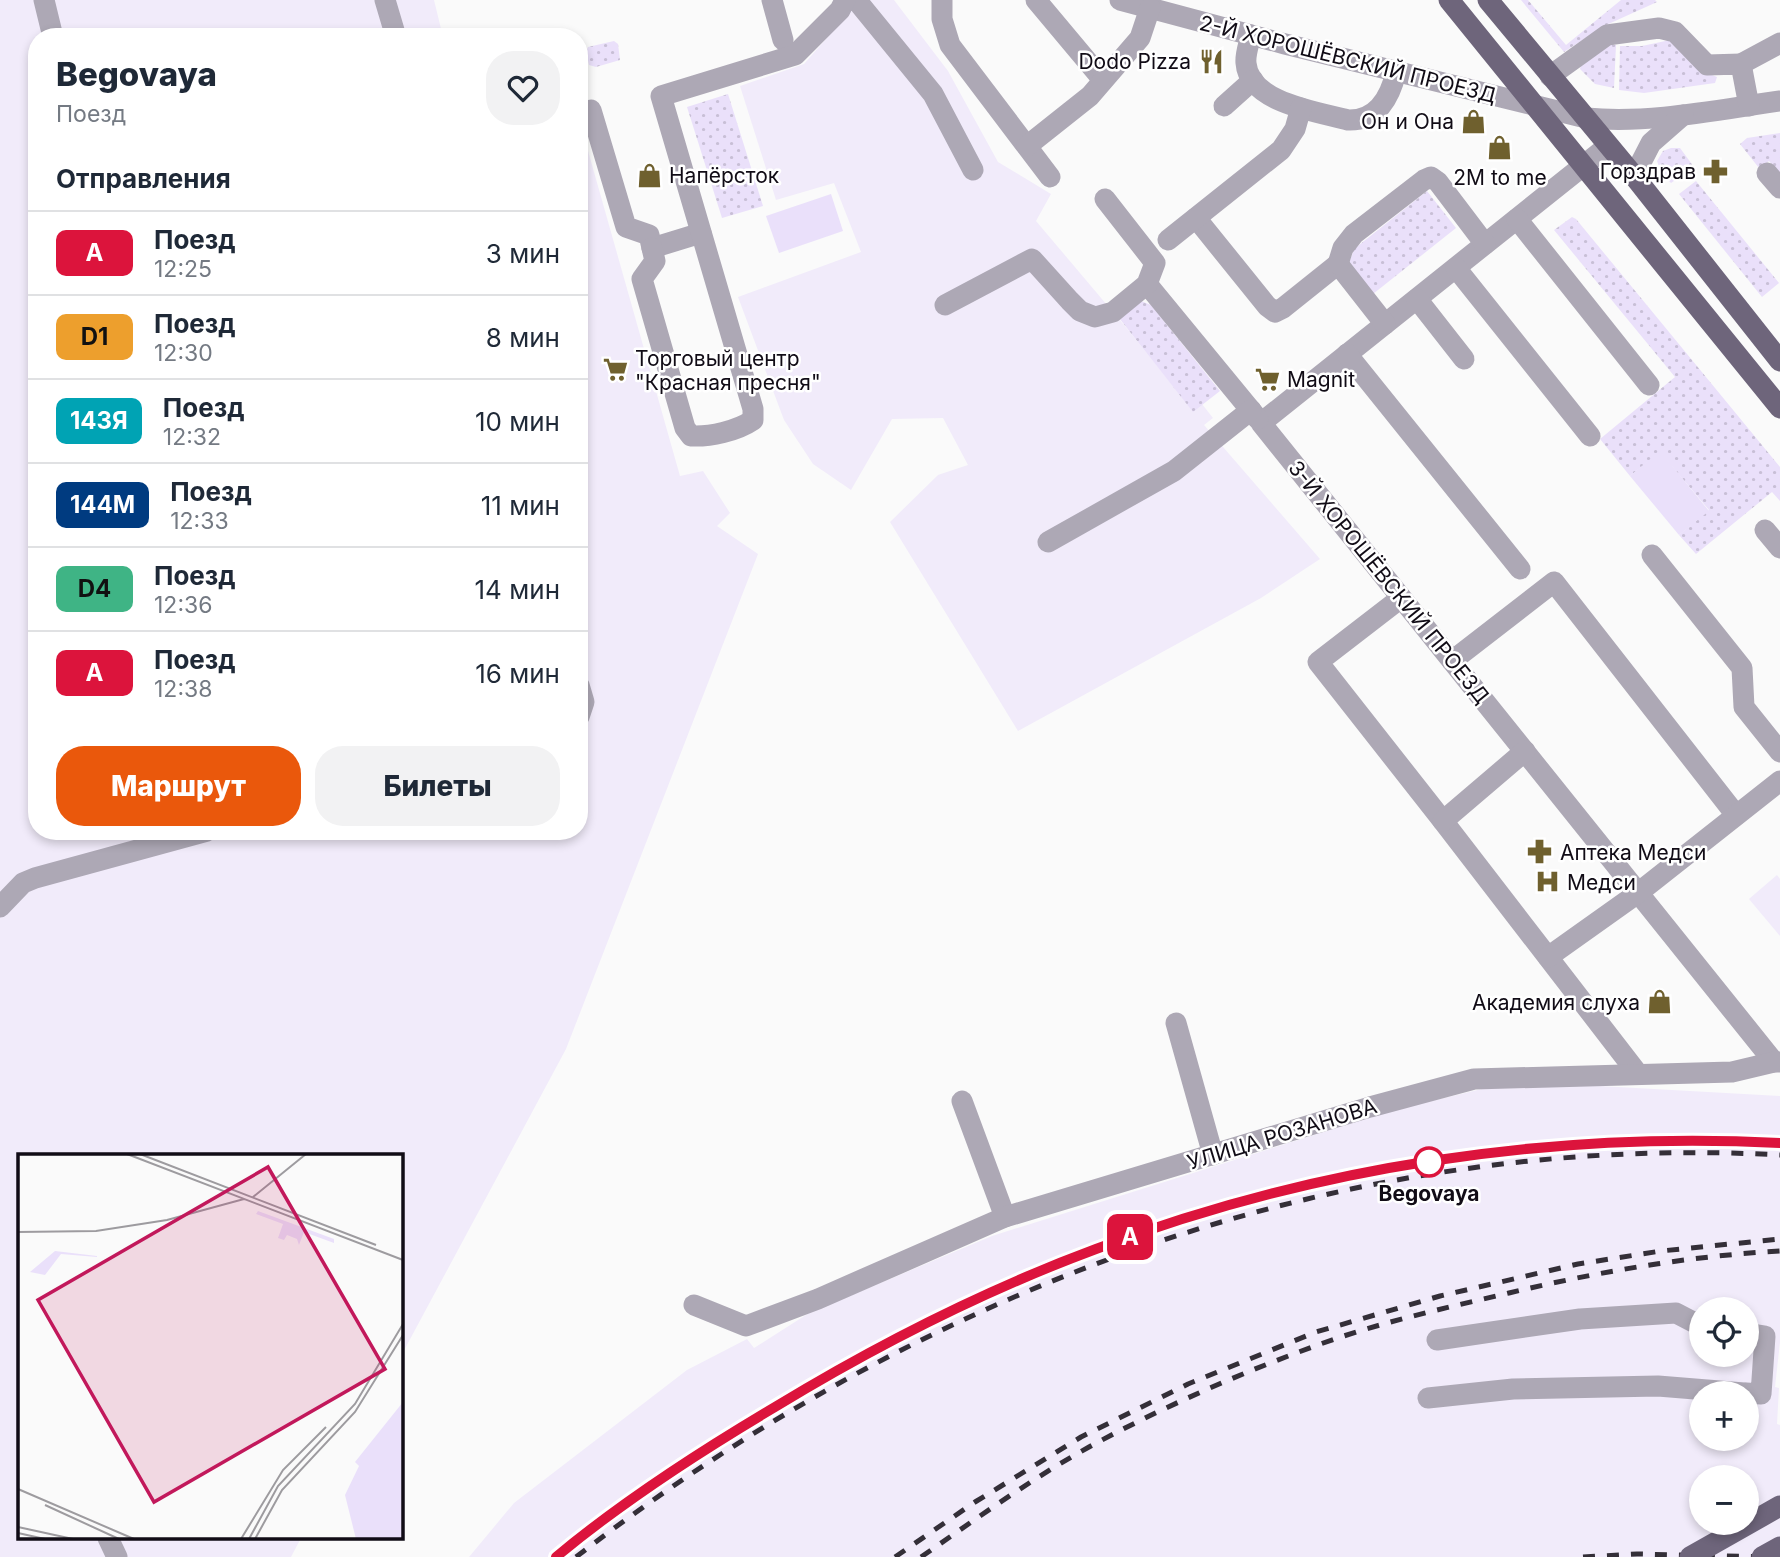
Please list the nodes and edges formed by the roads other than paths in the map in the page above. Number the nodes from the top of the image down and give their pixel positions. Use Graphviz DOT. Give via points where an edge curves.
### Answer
graph roads {
  1 [pos="44,0"];
  2 [pos="385,0"];
  3 [pos="772,0"];
  4 [pos="845,0"];
  5 [pos="852,0"];
  6 [pos="942,0"];
  7 [pos="1036,0"];
  8 [pos="1120,0"];
  9 [pos="1449,0"];
  10 [pos="1488,0"];
  11 [pos="1150,8"];
  12 [pos="51,28"];
  13 [pos="393,28"];
  14 [pos="1251,35"];
  15 [pos="783,40"];
  16 [pos="1780,43"];
  17 [pos="1741,64"];
  18 [pos="1396,72"];
  19 [pos="1550,76"];
  20 [pos="1103,80"];
  21 [pos="1253,80"];
  22 [pos="1780,101"];
  23 [pos="1224,106"];
  24 [pos="1535,106"];
  25 [pos="1749,106"];
  26 [pos="1301,108"];
  27 [pos="591,110"];
  28 [pos="1683,115"];
  29 [pos="1586,118"];
  30 [pos="1027,146"];
  31 [pos="1608,146"];
  32 [pos="1580,162"];
  33 [pos="973,170"];
  34 [pos="1634,176"];
  35 [pos="1050,177"];
  36 [pos="1105,199"];
  37 [pos="1196,218"];
  38 [pos="1517,219"];
  39 [pos="701,233"];
  40 [pos="1168,240"];
  41 [pos="1485,244"];
  42 [pos="652,248"];
  43 [pos="1338,264"];
  44 [pos="1456,268"];
  45 [pos="1147,284"];
  46 [pos="1417,299"];
  47 [pos="945,305"];
  48 [pos="1385,324"];
  49 [pos="1348,354"];
  50 [pos="1464,359"];
  51 [pos="1780,361"];
  52 [pos="1650,385"];
  53 [pos="1780,408"];
  54 [pos="1256,417"];
  55 [pos="1590,436"];
  56 [pos="1765,530"];
  57 [pos="1048,542"];
  58 [pos="1780,548"];
  59 [pos="1651,555"];
  60 [pos="1520,569"];
  61 [pos="1401,598"];
  62 [pos="1452,661"];
  63 [pos="1525,751"];
  64 [pos="1780,752"];
  65 [pos="1780,781"];
  66 [pos="1737,815"];
  67 [pos="1443,821"];
  68 [pos="174,840"];
  69 [pos="1638,893"];
  70 [pos="0,907"];
  71 [pos="1548,957"];
  72 [pos="1176,1023"];
  73 [pos="1777,1062"];
  74 [pos="1638,1074"];
  75 [pos="962,1101"];
  76 [pos="1213,1155"];
  77 [pos="1005,1217"];
  78 [pos="694,1305"];
  79 [pos="1689,1320"];
  80 [pos="1759,1335"];
  81 [pos="1437,1340"];
  82 [pos="1689,1388"];
  83 [pos="1759,1394"];
  84 [pos="1428,1398"];
  85 [pos="1780,1506"];
  86 [pos="109,1540"];
  87 [pos="1780,1547"];
  88 [pos="117,1557"];
  89 [pos="1690,1557"];
  90 [pos="1762,1557"];
  1 -- 12 [label="street"];
  2 -- 13 [label="street"];
  3 -- 15 [label="street"];
  4 -- 39 [label="street" via="841,10 795,55 661,96"];
  5 -- 33 [label="street" via="933,94"];
  6 -- 30 [label="street" via="950,46"];
  7 -- 20 [label="street"];
  8 -- 11 [label="street, 2-Й ХОРОШЁВСКИЙ ПРОЕЗД"];
  9 -- 24 [label="main road"];
  10 -- 19 [label="main road"];
  11 -- 14 [label="street, 2-Й ХОРОШЁВСКИЙ ПРОЕЗД"];
  11 -- 20 [label="street" via="1140,38"];
  14 -- 18 [label="street, 2-Й ХОРОШЁВСКИЙ ПРОЕЗД"];
  14 -- 21 [label="street" via="1246,65"];
  16 -- 17 [label="street"];
  17 -- 19 [label="street" via="1707,65 1675,32 1660,28 1607,35"];
  17 -- 25 [label="street"];
  18 -- 24 [label="street, 2-Й ХОРОШЁВСКИЙ ПРОЕЗД"];
  18 -- 26 [label="street" via="1387,100 1359,120"];
  19 -- 29 [label="main road"];
  20 -- 30 [label="street" via="1090,96"];
  21 -- 23 [label="street"];
  21 -- 26 [label="street" via="1272,97"];
  22 -- 25 [label="street, 2-Й ХОРОШЁВСКИЙ ПРОЕЗД"];
  24 -- 29 [label="street, 2-Й ХОРОШЁВСКИЙ ПРОЕЗД"];
  24 -- 32 [label="main road"];
  25 -- 28 [label="street, 2-Й ХОРОШЁВСКИЙ ПРОЕЗД"];
  26 -- 37 [label="street" via="1295,129 1281,150"];
  27 -- 42 [label="street" via="626,227 649,235"];
  28 -- 29 [label="street, 2-Й ХОРОШЁВСКИЙ ПРОЕЗД"];
  28 -- 34 [label="street" via="1651,143"];
  29 -- 31 [label="main road"];
  29 -- 32 [label="street" via="1575,136"];
  30 -- 35 [label="street"];
  31 -- 32 [label="street"];
  31 -- 34 [label="main road"];
  32 -- 38 [label="street"];
  32 -- 53 [label="main road"];
  34 -- 51 [label="main road"];
  36 -- 45 [label="street" via="1155,263"];
  37 -- 40 [label="street"];
  37 -- 43 [label="street" via="1275,312"];
  38 -- 41 [label="street"];
  38 -- 52 [label="street"];
  39 -- 42 [label="street"];
  39 -- 42 [label="street" via="753,410 753,420 746,425 703,437 691,436 685,428 642,279 655,261"];
  41 -- 43 [label="street" via="1431,177 1354,234"];
  41 -- 44 [label="street"];
  43 -- 48 [label="street"];
  44 -- 46 [label="street"];
  44 -- 55 [label="street"];
  45 -- 47 [label="street" via="1113,312 1095,317 1070,302 1032,259"];
  45 -- 54 [label="street, 3-Й ХОРОШЁВСКИЙ ПРОЕЗД"];
  46 -- 48 [label="street"];
  46 -- 50 [label="street"];
  48 -- 49 [label="street"];
  49 -- 54 [label="street"];
  49 -- 60 [label="street"];
  54 -- 57 [label="street" via="1174,471"];
  54 -- 61 [label="street, 3-Й ХОРОШЁВСКИЙ ПРОЕЗД"];
  56 -- 58 [label="street"];
  59 -- 64 [label="street" via="1742,668 1744,707"];
  61 -- 62 [label="street, 3-Й ХОРОШЁВСКИЙ ПРОЕЗД"];
  61 -- 67 [label="street" via="1318,662"];
  62 -- 63 [label="street, 3-Й ХОРОШЁВСКИЙ ПРОЕЗД"];
  62 -- 66 [label="street" via="1554,582"];
  63 -- 67 [label="street"];
  63 -- 69 [label="street, 3-Й ХОРОШЁВСКИЙ ПРОЕЗД"];
  65 -- 66 [label="street"];
  66 -- 69 [label="street"];
  67 -- 71 [label="street"];
  68 -- 70 [label="street" via="35,878 23,883"];
  69 -- 71 [label="street"];
  69 -- 73 [label="street, 3-Й ХОРОШЁВСКИЙ ПРОЕЗД"];
  71 -- 74 [label="street"];
  72 -- 76 [label="street"];
  73 -- 74 [label="street, УЛИЦА РОЗАНОВА" via="1732,1072"];
  74 -- 76 [label="street, УЛИЦА РОЗАНОВА" via="1474,1079"];
  75 -- 77 [label="street"];
  76 -- 77 [label="street, УЛИЦА РОЗАНОВА"];
  77 -- 78 [label="street, УЛИЦА РОЗАНОВА" via="747,1326"];
  79 -- 81 [label="street" via="1676,1313 1580,1320"];
  80 -- 83 [label="street" via="1765,1336"];
  82 -- 84 [label="street" via="1513,1389"];
  85 -- 89 [label="main road, bridge"];
  86 -- 88 [label="street"];
  87 -- 90 [label="main road, bridge"];
}
